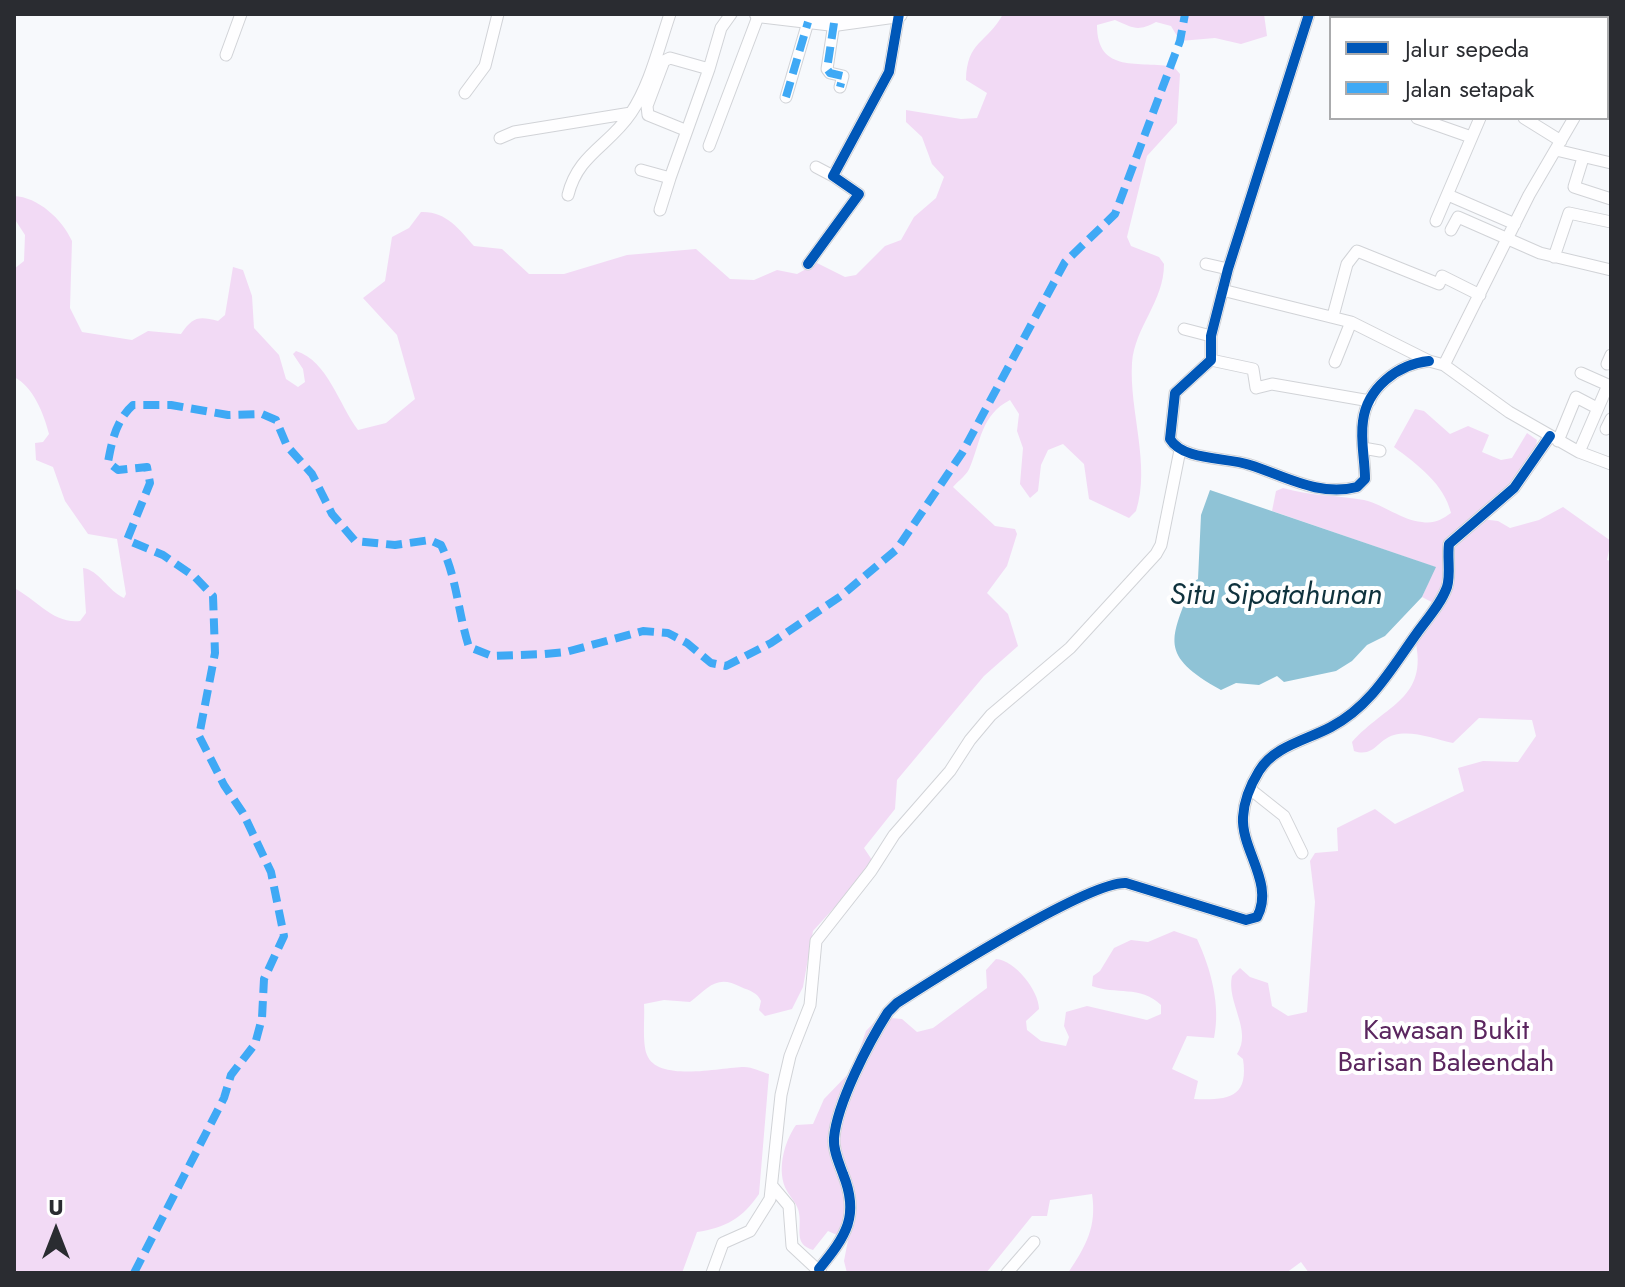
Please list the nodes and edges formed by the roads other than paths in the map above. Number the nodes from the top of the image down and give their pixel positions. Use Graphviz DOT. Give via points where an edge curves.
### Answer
graph roads {
  1 [pos="241,14"];
  2 [pos="498,14"];
  3 [pos="670,14"];
  4 [pos="731,14"];
  5 [pos="758,14"];
  6 [pos="899,14"];
  7 [pos="1309,14"];
  8 [pos="797,19"];
  9 [pos="834,23"];
  10 [pos="226,55"];
  11 [pos="709,69"];
  12 [pos="840,87"];
  13 [pos="465,93"];
  14 [pos="786,97"];
  15 [pos="631,113"];
  16 [pos="1423,120"];
  17 [pos="1479,120"];
  18 [pos="1526,120"];
  19 [pos="1573,120"];
  20 [pos="685,130"];
  21 [pos="1471,137"];
  22 [pos="500,138"];
  23 [pos="709,146"];
  24 [pos="1559,146"];
  25 [pos="1583,158"];
  26 [pos="1611,163"];
  27 [pos="816,167"];
  28 [pos="641,170"];
  29 [pos="828,177"];
  30 [pos="670,178"];
  31 [pos="568,195"];
  32 [pos="1448,195"];
  33 [pos="1611,199"];
  34 [pos="660,210"];
  35 [pos="1436,221"];
  36 [pos="1611,222"];
  37 [pos="1515,224"];
  38 [pos="1451,230"];
  39 [pos="1508,239"];
  40 [pos="1554,257"];
  41 [pos="808,264"];
  42 [pos="1206,264"];
  43 [pos="1228,269"];
  44 [pos="1611,270"];
  45 [pos="1222,290"];
  46 [pos="1480,295"];
  47 [pos="1333,316"];
  48 [pos="1351,322"];
  49 [pos="1184,329"];
  50 [pos="1211,336"];
  51 [pos="1211,360"];
  52 [pos="1429,361"];
  53 [pos="1335,362"];
  54 [pos="1444,365"];
  55 [pos="1581,373"];
  56 [pos="1610,385"];
  57 [pos="1370,401"];
  58 [pos="1597,408"];
  59 [pos="1554,439"];
  60 [pos="1363,448"];
  61 [pos="1180,450"];
  62 [pos="1380,451"];
  63 [pos="1579,452"];
  64 [pos="1611,464"];
  65 [pos="1250,789"];
  66 [pos="1302,853"];
  67 [pos="773,1187"];
  68 [pos="1034,1242"];
  69 [pos="820,1271"];
  70 [pos="712,1273"];
  71 [pos="1007,1273"];
  1 -- 10 [label="street"];
  2 -- 13 [label="street" via="485,66"];
  3 -- 15 [label="street"];
  4 -- 11 [label="street" via="721,28"];
  5 -- 8 [label="main road"];
  5 -- 23 [label="street"];
  6 -- 9 [label="main road"];
  6 -- 29 [label="street" via="889,72"];
  7 -- 43 [label="street"];
  8 -- 9 [label="main road"];
  8 -- 14 [label="street"];
  9 -- 12 [label="street" via="827,69 843,76"];
  11 -- 20 [label="street"];
  11 -- 20 [label="street" via="670,58 664,61 648,115"];
  15 -- 22 [label="street"];
  15 -- 31 [label="street" via="578,166"];
  16 -- 21 [label="street"];
  17 -- 21 [label="street"];
  18 -- 24 [label="street"];
  19 -- 24 [label="street"];
  20 -- 30 [label="street"];
  21 -- 32 [label="street"];
  24 -- 25 [label="street"];
  24 -- 37 [label="street"];
  25 -- 26 [label="street"];
  25 -- 33 [label="street" via="1574,187"];
  27 -- 29 [label="street"];
  28 -- 30 [label="street"];
  29 -- 41 [label="street" via="859,194"];
  30 -- 34 [label="street"];
  32 -- 35 [label="street"];
  32 -- 37 [label="street"];
  36 -- 40 [label="street" via="1569,213"];
  37 -- 39 [label="street"];
  38 -- 39 [label="street" via="1458,217"];
  39 -- 40 [label="street"];
  39 -- 46 [label="street"];
  40 -- 44 [label="street"];
  42 -- 43 [label="street"];
  43 -- 45 [label="street"];
  45 -- 47 [label="street"];
  45 -- 50 [label="street"];
  46 -- 47 [label="street" via="1442,276 1439,284 1357,251 1347,264"];
  46 -- 54 [label="street"];
  47 -- 48 [label="street"];
  48 -- 52 [label="street"];
  48 -- 53 [label="street"];
  49 -- 50 [label="street"];
  50 -- 51 [label="street"];
  51 -- 57 [label="street" via="1254,369 1256,388 1272,384"];
  51 -- 61 [label="street" via="1175,393 1170,439"];
  52 -- 54 [label="street"];
  52 -- 57 [label="street" via="1390,375"];
  54 -- 59 [label="street"];
  55 -- 56 [label="street"];
  56 -- 58 [label="street"];
  57 -- 60 [label="street" via="1363,419"];
  58 -- 59 [label="street" via="1576,397"];
  58 -- 63 [label="street"];
  59 -- 63 [label="street"];
  59 -- 65 [label="street" via="1514,488 1449,544 1448,586 1365,704 1269,757"];
  60 -- 61 [label="street" via="1365,479 1352,488 1292,483 1250,465"];
  60 -- 62 [label="street"];
  61 -- 67 [label="street" via="1156,554 1070,648 977,731 816,941 810,1005 781,1095"];
  63 -- 64 [label="street"];
  65 -- 66 [label="street" via="1284,816"];
  65 -- 69 [label="street" via="1243,819 1262,892 1257,917 1246,920 1116,883 1017,931 897,1003 883,1021 839,1116 834,1147 852,1210"];
  67 -- 69 [label="street" via="789,1206 792,1246"];
  67 -- 70 [label="street" via="750,1231 723,1243"];
  68 -- 71 [label="street"];
}
